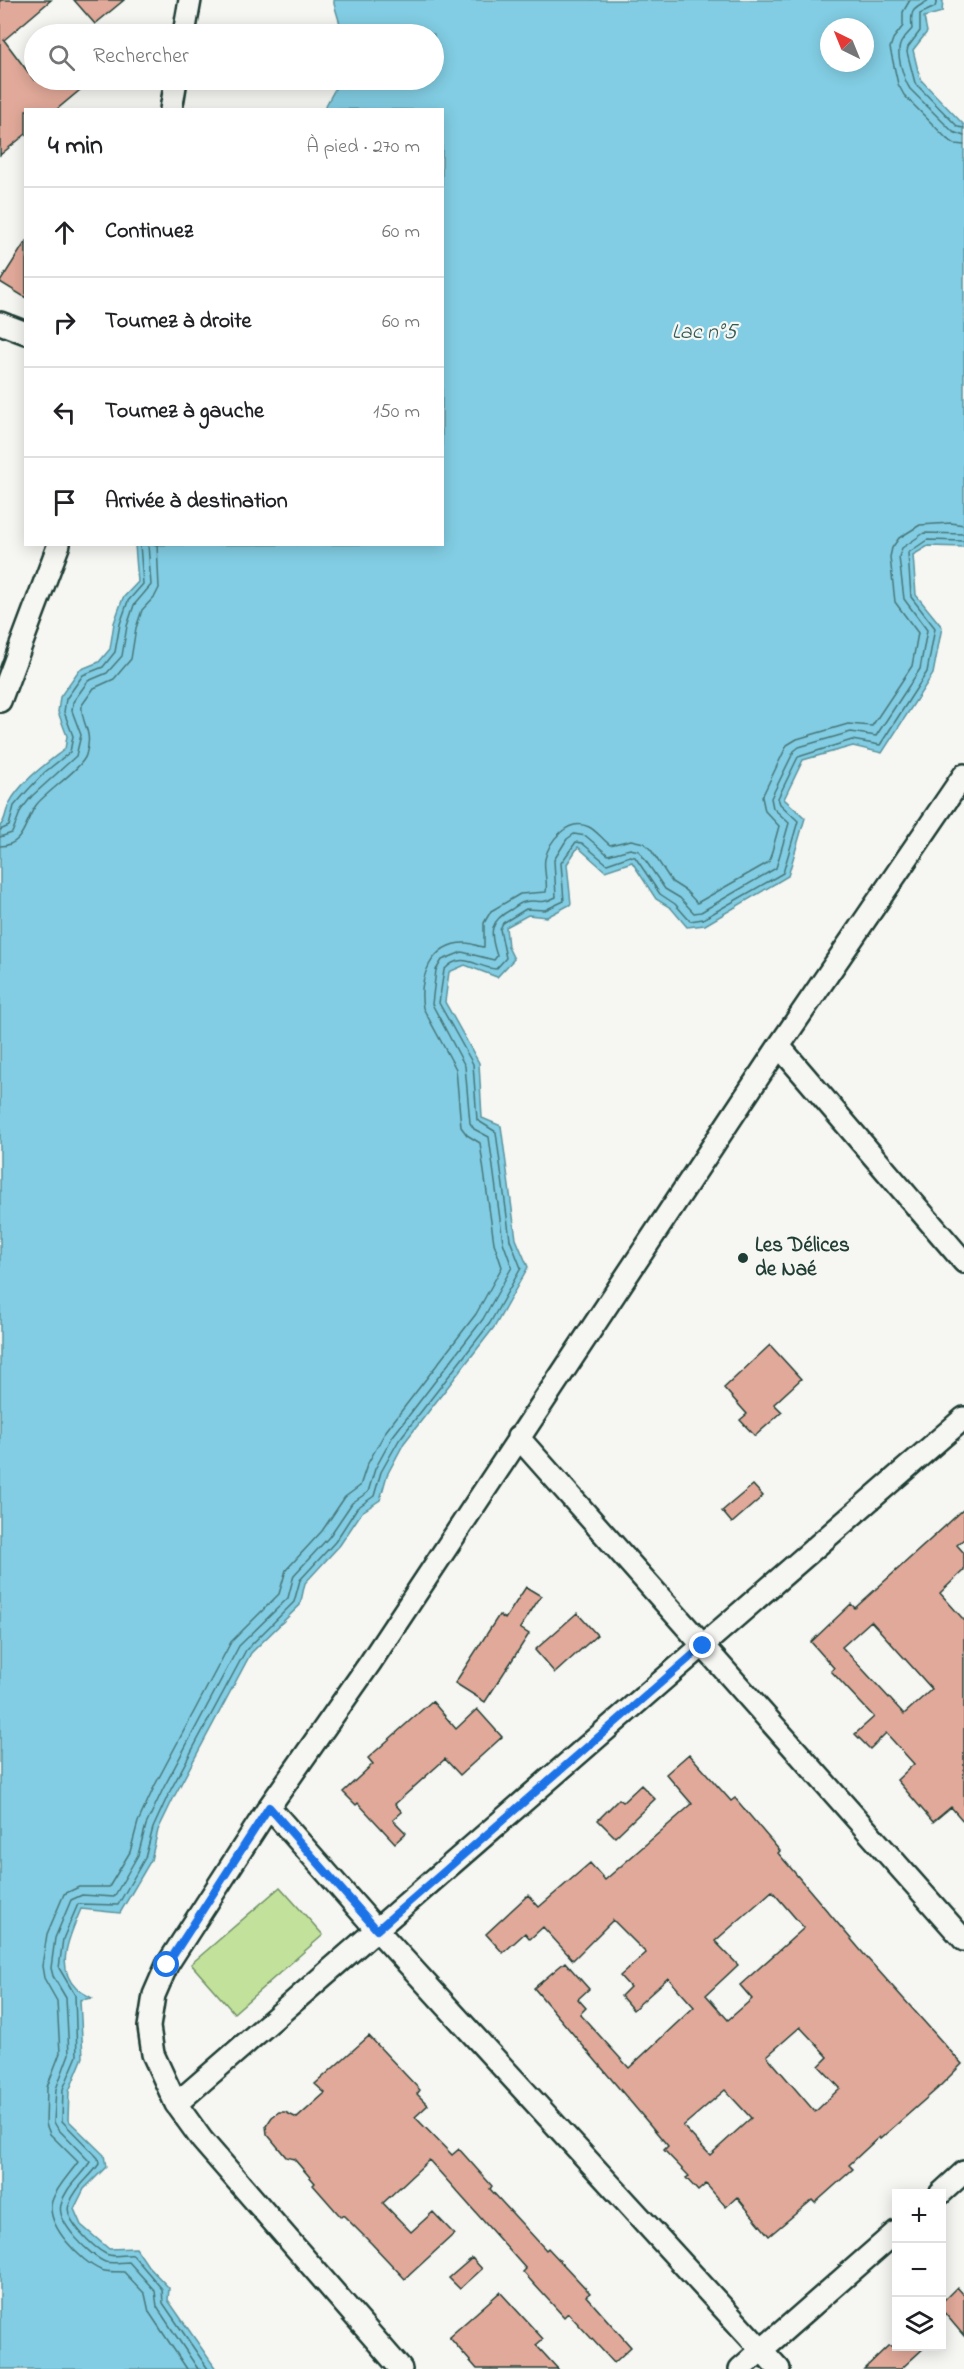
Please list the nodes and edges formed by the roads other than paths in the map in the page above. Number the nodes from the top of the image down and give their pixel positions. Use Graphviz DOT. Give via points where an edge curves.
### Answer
graph roads {
  1 [pos="189,0"];
  2 [pos="185,24"];
  3 [pos="174,90"];
  4 [pos="171,108"];
  5 [pos="0,323"];
  6 [pos="24,332"];
  7 [pos="58,546"];
  8 [pos="0,701"];
  9 [pos="964,775"];
  10 [pos="779,1046"];
  11 [pos="964,1262"];
  12 [pos="964,1418"];
  13 [pos="518,1437"];
  14 [pos="703,1646"];
  15 [pos="269,1807"];
  16 [pos="377,1930"];
  17 [pos="964,1940"];
  18 [pos="176,2104"];
  19 [pos="964,2172"];
  20 [pos="945,2189"];
  21 [pos="892,2236"];
  22 [pos="762,2350"];
  23 [pos="401,2369"];
  24 [pos="740,2369"];
  25 [pos="779,2369"];
  1 -- 2 [label="street"];
  3 -- 4 [label="street"];
  5 -- 6 [label="street"];
  7 -- 8 [label="street"];
  9 -- 10 [label="street"];
  10 -- 11 [label="street"];
  10 -- 13 [label="street"];
  12 -- 14 [label="street"];
  13 -- 14 [label="street"];
  13 -- 15 [label="street" via="370,1663"];
  14 -- 16 [label="street"];
  14 -- 17 [label="street"];
  15 -- 16 [label="street"];
  15 -- 18 [label="street" via="167,1965 154,1995 149,2027 153,2054"];
  16 -- 18 [label="street"];
  16 -- 22 [label="street"];
  18 -- 23 [label="street" via="201,2140"];
  19 -- 20 [label="street"];
  21 -- 22 [label="street"];
  22 -- 24 [label="street"];
  22 -- 25 [label="street"];
}
